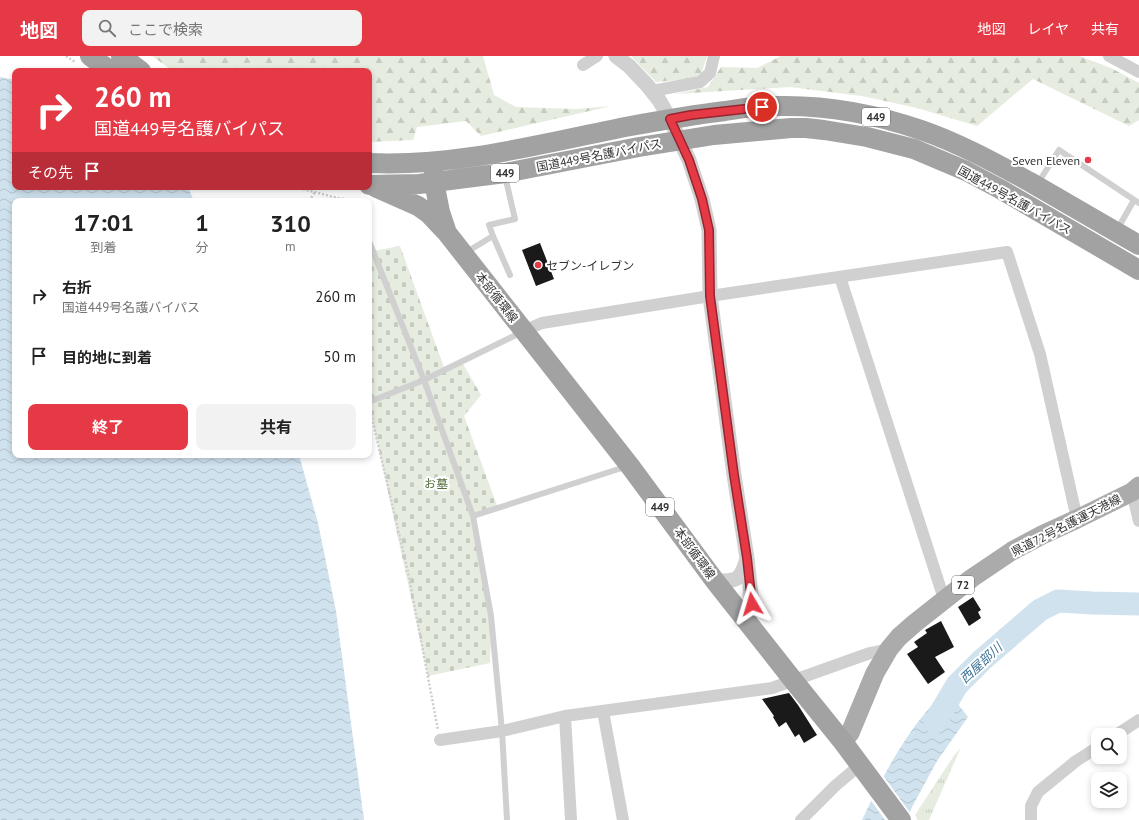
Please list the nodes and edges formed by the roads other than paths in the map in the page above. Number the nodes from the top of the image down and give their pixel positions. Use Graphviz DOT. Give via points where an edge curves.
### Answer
graph roads {
  1 [pos="90,56"];
  2 [pos="121,56"];
  3 [pos="597,56"];
  4 [pos="616,56"];
  5 [pos="714,56"];
  6 [pos="1109,56"];
  7 [pos="583,65"];
  8 [pos="107,68"];
  9 [pos="138,68"];
  10 [pos="1139,72"];
  11 [pos="652,91"];
  12 [pos="670,119"];
  13 [pos="680,140"];
  14 [pos="434,162"];
  15 [pos="372,163"];
  16 [pos="505,173"];
  17 [pos="434,182"];
  18 [pos="1036,186"];
  19 [pos="368,190"];
  20 [pos="372,190"];
  21 [pos="1136,202"];
  22 [pos="1116,232"];
  23 [pos="447,233"];
  24 [pos="493,236"];
  25 [pos="1139,245"];
  26 [pos="372,249"];
  27 [pos="464,254"];
  28 [pos="1139,270"];
  29 [pos="510,275"];
  30 [pos="840,276"];
  31 [pos="710,296"];
  32 [pos="523,331"];
  33 [pos="424,380"];
  34 [pos="372,402"];
  35 [pos="630,466"];
  36 [pos="1135,489"];
  37 [pos="473,516"];
  38 [pos="1077,519"];
  39 [pos="1139,521"];
  40 [pos="747,558"];
  41 [pos="715,581"];
  42 [pos="944,599"];
  43 [pos="748,624"];
  44 [pos="889,649"];
  45 [pos="793,680"];
  46 [pos="603,711"];
  47 [pos="565,716"];
  48 [pos="1139,720"];
  49 [pos="1127,728"];
  50 [pos="502,731"];
  51 [pos="440,740"];
  52 [pos="843,742"];
  53 [pos="1091,751"];
  54 [pos="860,765"];
  55 [pos="507,820"];
  56 [pos="571,820"];
  57 [pos="623,820"];
  58 [pos="801,820"];
  59 [pos="901,820"];
  60 [pos="1031,820"];
  1 -- 8 [label="highway"];
  2 -- 9 [label="highway"];
  3 -- 7 [label="street"];
  4 -- 11 [label="street"];
  5 -- 11 [label="street" via="710,73 700,82"];
  6 -- 10 [label="street"];
  11 -- 12 [label="street"];
  12 -- 13 [label="street"];
  12 -- 14 [label="highway, 国道449号名護バイパス / 449" via="480,156"];
  12 -- 18 [label="highway, 国道449号名護バイパス / 449" via="776,106 818,107 872,116 921,130 973,152"];
  13 -- 16 [label="highway, 国道449号名護バイパス / 449"];
  13 -- 28 [label="highway, 国道449号名護バイパス / 449" via="806,128 867,137 914,149 1000,189"];
  13 -- 31 [label="street" via="702,199 709,230"];
  14 -- 15 [label="highway, 449"];
  14 -- 17 [label="highway, 本部循環線 / 449"];
  16 -- 17 [label="highway, 国道449号名護バイパス / 449"];
  16 -- 24 [label="lane" via="515,219 489,225"];
  17 -- 20 [label="highway, 449"];
  17 -- 23 [label="highway, 本部循環線 / 449"];
  18 -- 21 [label="lane" via="1059,150"];
  18 -- 22 [label="highway, 国道449号名護バイパス / 449"];
  19 -- 23 [label="highway" via="418,206"];
  21 -- 22 [label="lane"];
  22 -- 25 [label="highway, 国道449号名護バイパス / 449"];
  23 -- 27 [label="highway, 本部循環線 / 449"];
  24 -- 27 [label="lane"];
  24 -- 29 [label="lane"];
  26 -- 33 [label="lane"];
  27 -- 32 [label="highway, 本部循環線 / 449"];
  30 -- 31 [label="street"];
  30 -- 38 [label="street" via="1008,252 1040,354"];
  30 -- 42 [label="street"];
  31 -- 32 [label="street" via="542,323"];
  31 -- 40 [label="street"];
  32 -- 33 [label="lane"];
  32 -- 35 [label="highway, 本部循環線 / 449"];
  33 -- 34 [label="lane"];
  33 -- 37 [label="lane"];
  35 -- 37 [label="lane"];
  35 -- 41 [label="highway, 本部循環線 / 449"];
  36 -- 38 [label="main road, 県道72号名護運天港線 / 72"];
  36 -- 39 [label="street"];
  37 -- 50 [label="lane" via="491,616"];
  38 -- 42 [label="main road, 県道72号名護運天港線 / 72" via="1012,551"];
  40 -- 41 [label="street" via="742,573 732,581"];
  40 -- 43 [label="street" via="752,604"];
  41 -- 43 [label="highway, 本部循環線 / 449"];
  42 -- 44 [label="main road, 県道72号名護運天港線 / 72" via="899,637"];
  43 -- 45 [label="highway, 本部循環線 / 449"];
  44 -- 45 [label="street" via="870,653"];
  44 -- 52 [label="main road, 県道72号名護運天港線 / 72" via="874,673 850,733"];
  45 -- 46 [label="street" via="772,688"];
  45 -- 52 [label="highway, 本部循環線 / 449"];
  46 -- 47 [label="street"];
  46 -- 57 [label="street"];
  47 -- 50 [label="street"];
  47 -- 56 [label="street"];
  48 -- 49 [label="street"];
  50 -- 51 [label="street"];
  50 -- 55 [label="lane"];
  52 -- 54 [label="highway, 本部循環線 / 449"];
  53 -- 60 [label="street" via="1038,792 1032,806"];
  54 -- 58 [label="street"];
  54 -- 59 [label="highway, 本部循環線 / 449"];
}
